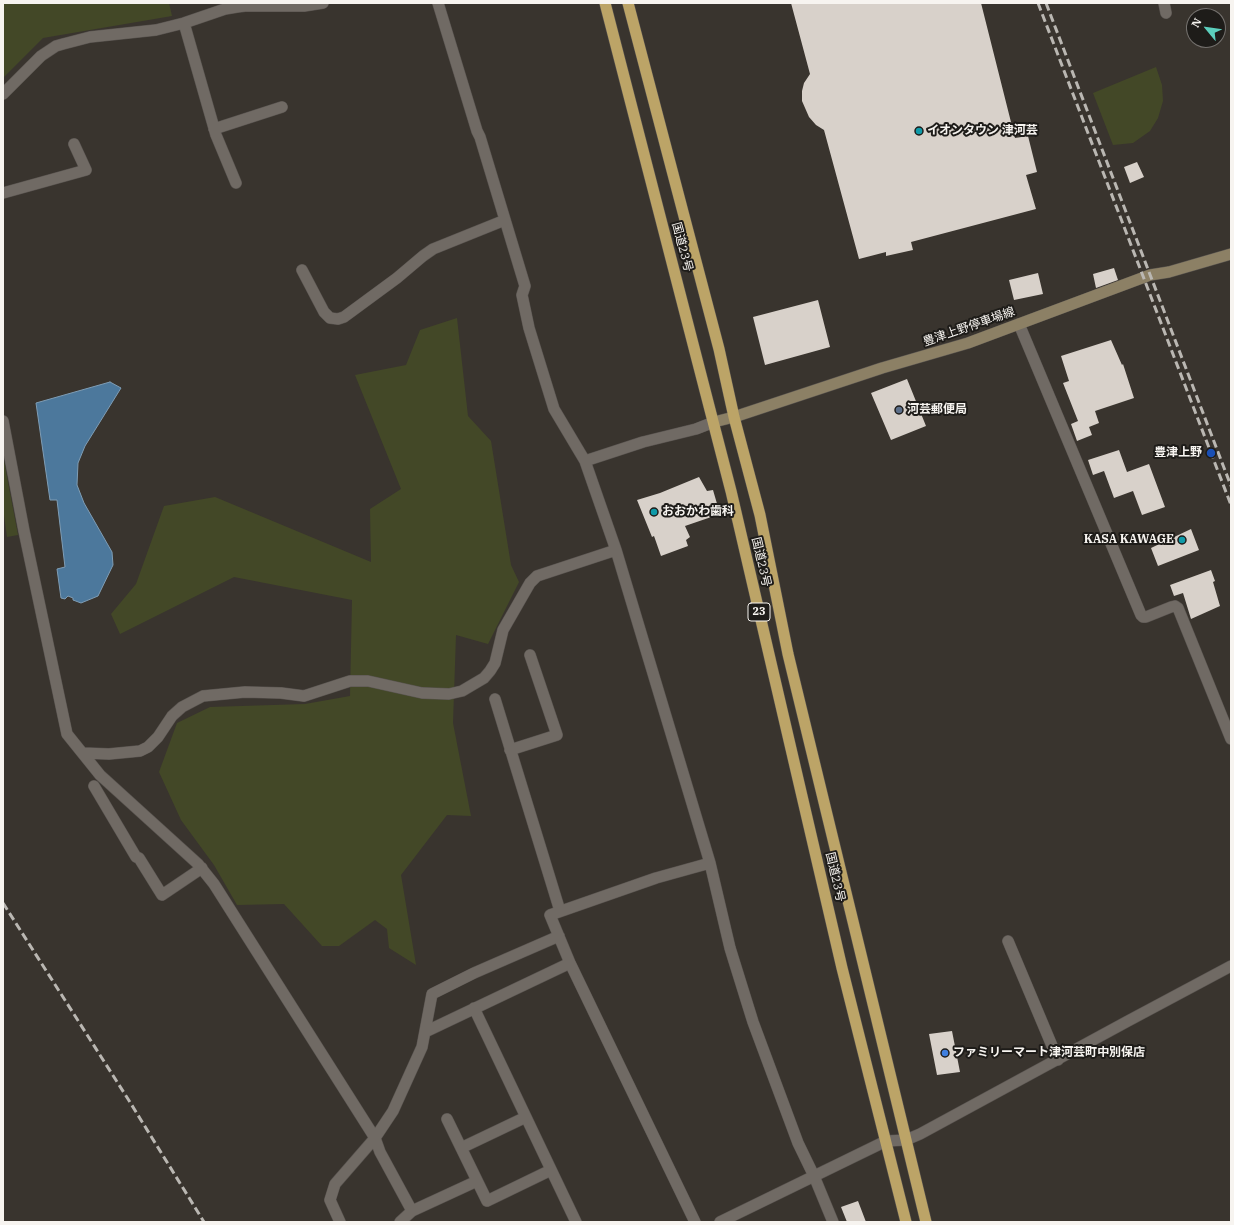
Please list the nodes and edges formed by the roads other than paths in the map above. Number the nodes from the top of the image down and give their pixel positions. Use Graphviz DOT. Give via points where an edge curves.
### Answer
graph roads {
  1 [pos="323,3"];
  2 [pos="438,3"];
  3 [pos="605,3"];
  4 [pos="628,3"];
  5 [pos="184,23"];
  6 [pos="3,94"];
  7 [pos="282,107"];
  8 [pos="214,129"];
  9 [pos="74,144"];
  10 [pos="236,183"];
  11 [pos="3,193"];
  12 [pos="505,220"];
  13 [pos="1231,254"];
  14 [pos="302,270"];
  15 [pos="1019,324"];
  16 [pos="734,417"];
  17 [pos="3,421"];
  18 [pos="714,422"];
  19 [pos="585,461"];
  20 [pos="616,550"];
  21 [pos="530,656"];
  22 [pos="495,699"];
  23 [pos="1231,739"];
  24 [pos="510,750"];
  25 [pos="83,753"];
  26 [pos="94,786"];
  27 [pos="710,863"];
  28 [pos="202,868"];
  29 [pos="560,911"];
  30 [pos="559,936"];
  31 [pos="1008,941"];
  32 [pos="570,963"];
  33 [pos="1231,966"];
  34 [pos="474,1008"];
  35 [pos="424,1032"];
  36 [pos="1058,1060"];
  37 [pos="526,1117"];
  38 [pos="447,1120"];
  39 [pos="375,1138"];
  40 [pos="906,1140"];
  41 [pos="886,1141"];
  42 [pos="461,1148"];
  43 [pos="551,1170"];
  44 [pos="814,1176"];
  45 [pos="477,1182"];
  46 [pos="412,1212"];
  47 [pos="340,1222"];
  48 [pos="400,1222"];
  49 [pos="576,1222"];
  50 [pos="695,1222"];
  51 [pos="720,1222"];
  52 [pos="833,1222"];
  53 [pos="906,1222"];
  54 [pos="926,1222"];
  1 -- 5 [label="street" via="304,6 245,6 225,9"];
  2 -- 12 [label="street"];
  3 -- 18 [label="highway, 国道23号 / 23"];
  4 -- 16 [label="highway, 国道23号 / 23" via="719,349"];
  5 -- 6 [label="street" via="152,31 90,37 56,46 36,60"];
  5 -- 8 [label="street"];
  7 -- 8 [label="street"];
  8 -- 10 [label="street"];
  9 -- 11 [label="street" via="86,170"];
  12 -- 14 [label="street" via="433,249 338,320 330,318 324,312"];
  12 -- 19 [label="street" via="525,286 522,295 529,328 554,409"];
  13 -- 15 [label="main road, 豊津上野停車場線" via="1150,275"];
  15 -- 16 [label="main road, 豊津上野停車場線" via="968,343 882,368"];
  15 -- 23 [label="street" via="1141,615 1146,617 1175,606 1178,608"];
  16 -- 18 [label="main road, 豊津上野停車場線"];
  16 -- 40 [label="highway, 国道23号 / 23" via="760,515 788,654"];
  17 -- 25 [label="street" via="67,734"];
  18 -- 19 [label="street"];
  18 -- 41 [label="highway, 国道23号 / 23" via="842,968"];
  19 -- 20 [label="street"];
  20 -- 25 [label="street" via="537,576 530,583 503,630 495,663 490,671 484,678 462,691 450,694 422,693 368,681 350,681 304,696 245,692 203,696 182,707 172,716 158,737 140,751"];
  20 -- 27 [label="street"];
  21 -- 24 [label="street" via="557,735"];
  22 -- 24 [label="street"];
  24 -- 29 [label="street"];
  25 -- 28 [label="street" via="100,775"];
  26 -- 28 [label="street" via="162,895"];
  27 -- 29 [label="street" via="656,878"];
  27 -- 44 [label="street" via="730,948 753,1022 795,1135"];
  28 -- 39 [label="street"];
  29 -- 30 [label="street" via="550,915"];
  30 -- 32 [label="street"];
  30 -- 35 [label="street" via="432,994"];
  31 -- 36 [label="street"];
  32 -- 34 [label="street"];
  32 -- 50 [label="street"];
  33 -- 36 [label="street"];
  34 -- 35 [label="street"];
  34 -- 37 [label="street"];
  35 -- 39 [label="street" via="422,1046 413,1067 393,1110"];
  36 -- 40 [label="street"];
  37 -- 42 [label="street"];
  37 -- 43 [label="street"];
  38 -- 42 [label="street"];
  39 -- 46 [label="street"];
  39 -- 47 [label="street" via="335,1184 330,1200"];
  40 -- 41 [label="street"];
  40 -- 54 [label="highway, 国道23号 / 23"];
  41 -- 44 [label="street"];
  41 -- 53 [label="highway, 国道23号 / 23"];
  42 -- 45 [label="street"];
  43 -- 45 [label="street" via="487,1201"];
  43 -- 49 [label="street"];
  44 -- 51 [label="street"];
  44 -- 52 [label="street"];
  45 -- 46 [label="street"];
  46 -- 48 [label="street"];
}
